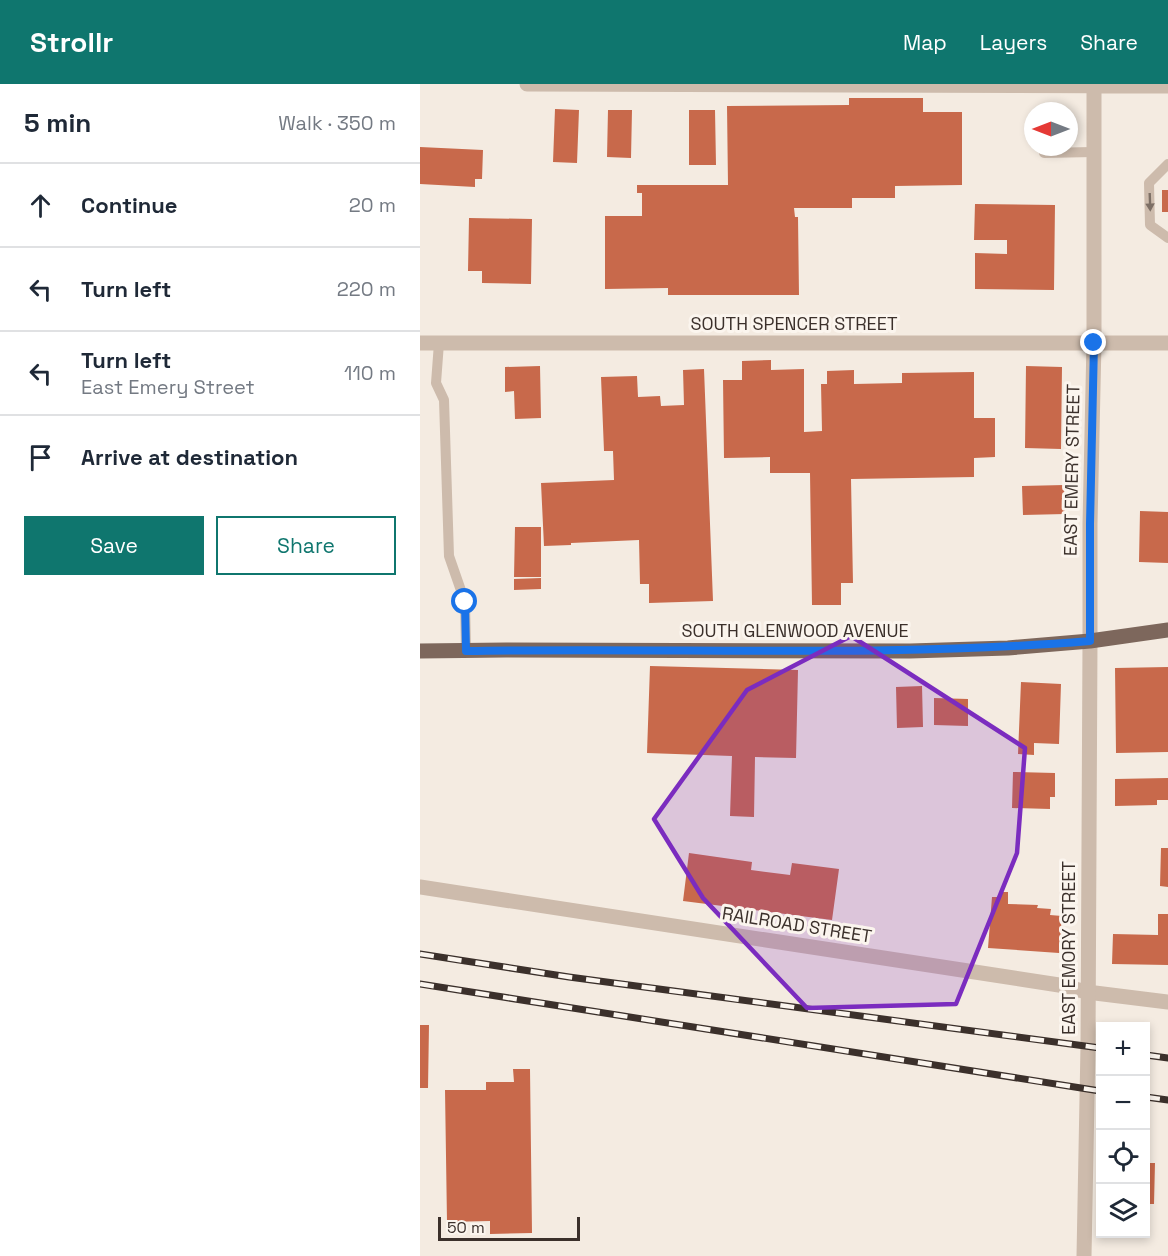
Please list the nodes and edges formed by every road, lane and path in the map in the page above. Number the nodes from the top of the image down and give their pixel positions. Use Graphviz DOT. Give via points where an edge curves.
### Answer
graph roads {
  1 [pos="527,84"];
  2 [pos="1094,85"];
  3 [pos="1168,87"];
  4 [pos="1078,152"];
  5 [pos="1093,152"];
  6 [pos="1168,164"];
  7 [pos="1168,238"];
  8 [pos="420,343"];
  9 [pos="439,343"];
  10 [pos="1094,343"];
  11 [pos="1168,343"];
  12 [pos="1168,630"];
  13 [pos="1090,641"];
  14 [pos="420,651"];
  15 [pos="466,651"];
  16 [pos="420,887"];
  17 [pos="1087,992"];
  18 [pos="1168,1002"];
  19 [pos="1084,1256"];
  1 -- 2 [label="street"];
  2 -- 3 [label="street"];
  2 -- 5 [label="street, EAST EMERY STREET"];
  4 -- 5 [label="lane"];
  5 -- 10 [label="street, EAST EMERY STREET"];
  6 -- 7 [label="lane, one-way" via="1149,183 1150,225"];
  8 -- 9 [label="street, SOUTH SPENCER STREET"];
  9 -- 10 [label="street, SOUTH SPENCER STREET"];
  9 -- 15 [label="lane" via="436,382 444,400 449,556 465,602"];
  10 -- 11 [label="street, SOUTH SPENCER STREET"];
  10 -- 13 [label="street, EAST EMERY STREET"];
  12 -- 13 [label="main road, SOUTH GLENWOOD AVENUE"];
  13 -- 15 [label="main road, SOUTH GLENWOOD AVENUE" via="910,651"];
  13 -- 17 [label="street, EAST EMORY STREET"];
  14 -- 15 [label="main road, SOUTH GLENWOOD AVENUE"];
  16 -- 17 [label="street, RAILROAD STREET"];
  17 -- 18 [label="street, RAILROAD STREET"];
  17 -- 19 [label="street, EAST EMORY STREET"];
}
